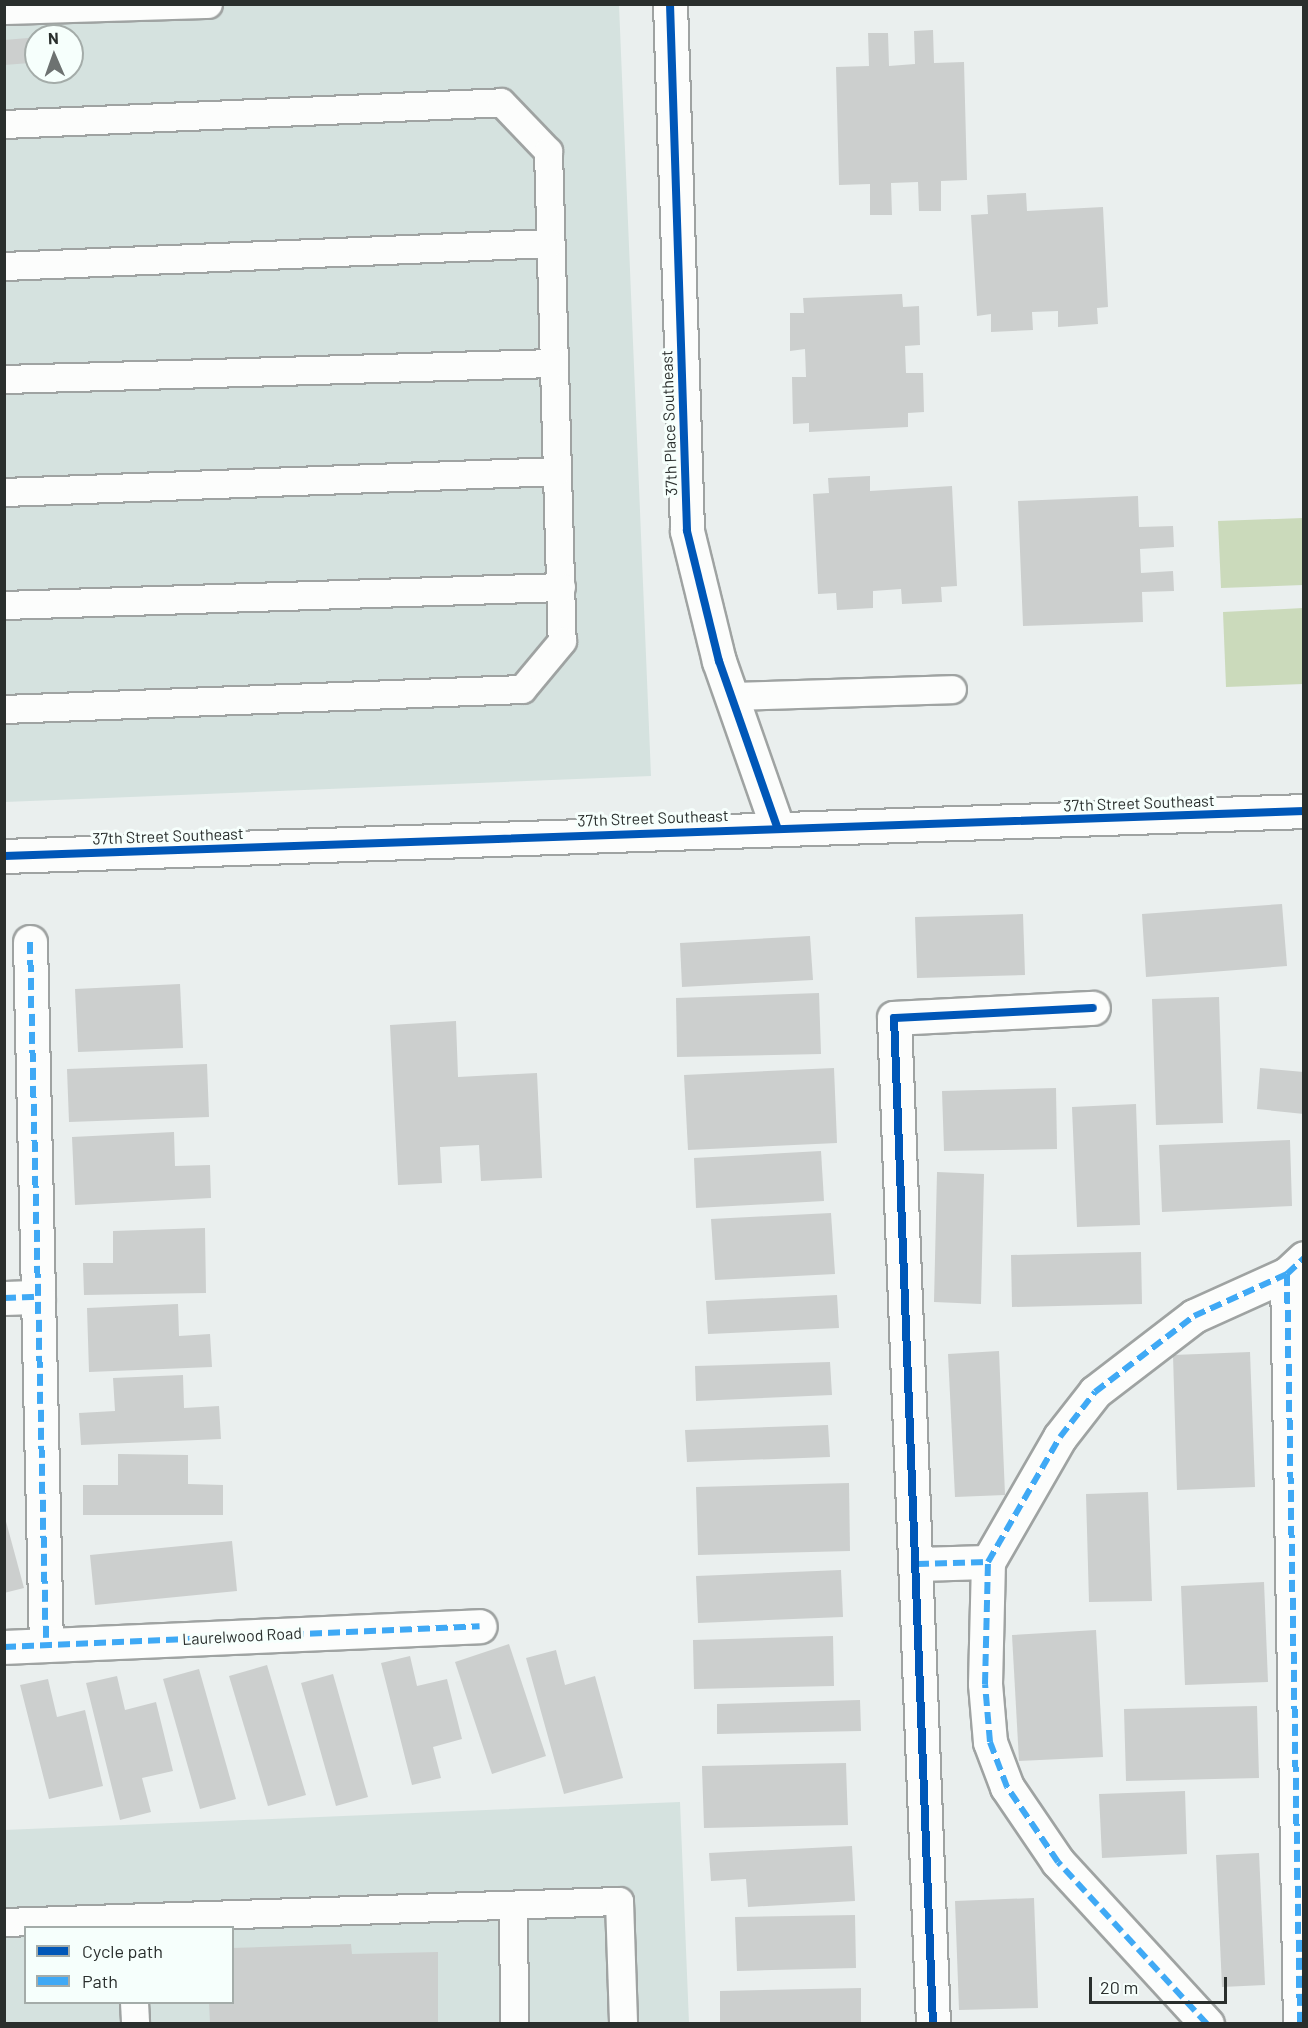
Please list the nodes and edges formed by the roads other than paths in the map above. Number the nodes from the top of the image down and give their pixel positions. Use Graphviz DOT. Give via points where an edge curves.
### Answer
graph roads {
  1 [pos="208,4"];
  2 [pos="670,4"];
  3 [pos="4,10"];
  4 [pos="4,124"];
  5 [pos="550,243"];
  6 [pos="4,266"];
  7 [pos="554,363"];
  8 [pos="4,380"];
  9 [pos="557,471"];
  10 [pos="4,492"];
  11 [pos="561,587"];
  12 [pos="4,605"];
  13 [pos="952,689"];
  14 [pos="731,696"];
  15 [pos="4,709"];
  16 [pos="1304,811"];
  17 [pos="777,827"];
  18 [pos="4,856"];
  19 [pos="30,942"];
  20 [pos="1093,1008"];
  21 [pos="1295,1266"];
  22 [pos="38,1297"];
  23 [pos="4,1298"];
  24 [pos="988,1562"];
  25 [pos="917,1564"];
  26 [pos="480,1626"];
  27 [pos="46,1645"];
  28 [pos="4,1647"];
  29 [pos="513,1905"];
  30 [pos="4,1922"];
  31 [pos="132,1923"];
  32 [pos="134,2004"];
  33 [pos="135,2024"];
  34 [pos="514,2024"];
  35 [pos="623,2024"];
  36 [pos="933,2024"];
  37 [pos="1207,2024"];
  38 [pos="1300,2024"];
  1 -- 3 [label="lane"];
  2 -- 14 [label="street, 37th Place Southeast" via="687,531 700,597"];
  4 -- 5 [label="lane" via="501,102 548,151"];
  5 -- 6 [label="lane"];
  5 -- 7 [label="lane"];
  7 -- 8 [label="lane"];
  7 -- 9 [label="lane"];
  9 -- 10 [label="lane"];
  9 -- 11 [label="lane"];
  11 -- 12 [label="lane"];
  11 -- 15 [label="lane" via="562,641 522,689"];
  13 -- 14 [label="lane"];
  14 -- 17 [label="street, 37th Place Southeast"];
  16 -- 17 [label="street, 37th Street Southeast"];
  17 -- 18 [label="street, 37th Street Southeast"];
  19 -- 22 [label="street"];
  20 -- 25 [label="street" via="894,1018"];
  21 -- 24 [label="street" via="1194,1316 1095,1392 1060,1437"];
  21 -- 38 [label="street"];
  22 -- 23 [label="street"];
  22 -- 27 [label="street"];
  24 -- 25 [label="street"];
  24 -- 37 [label="street" via="985,1684 990,1742 1007,1787 1058,1862"];
  25 -- 36 [label="street"];
  26 -- 27 [label="street, Laurelwood Road"];
  27 -- 28 [label="street, Laurelwood Road"];
  29 -- 31 [label="lane"];
  29 -- 34 [label="lane"];
  29 -- 35 [label="lane" via="619,1901"];
  30 -- 31 [label="lane"];
  32 -- 33 [label="lane"];
}
